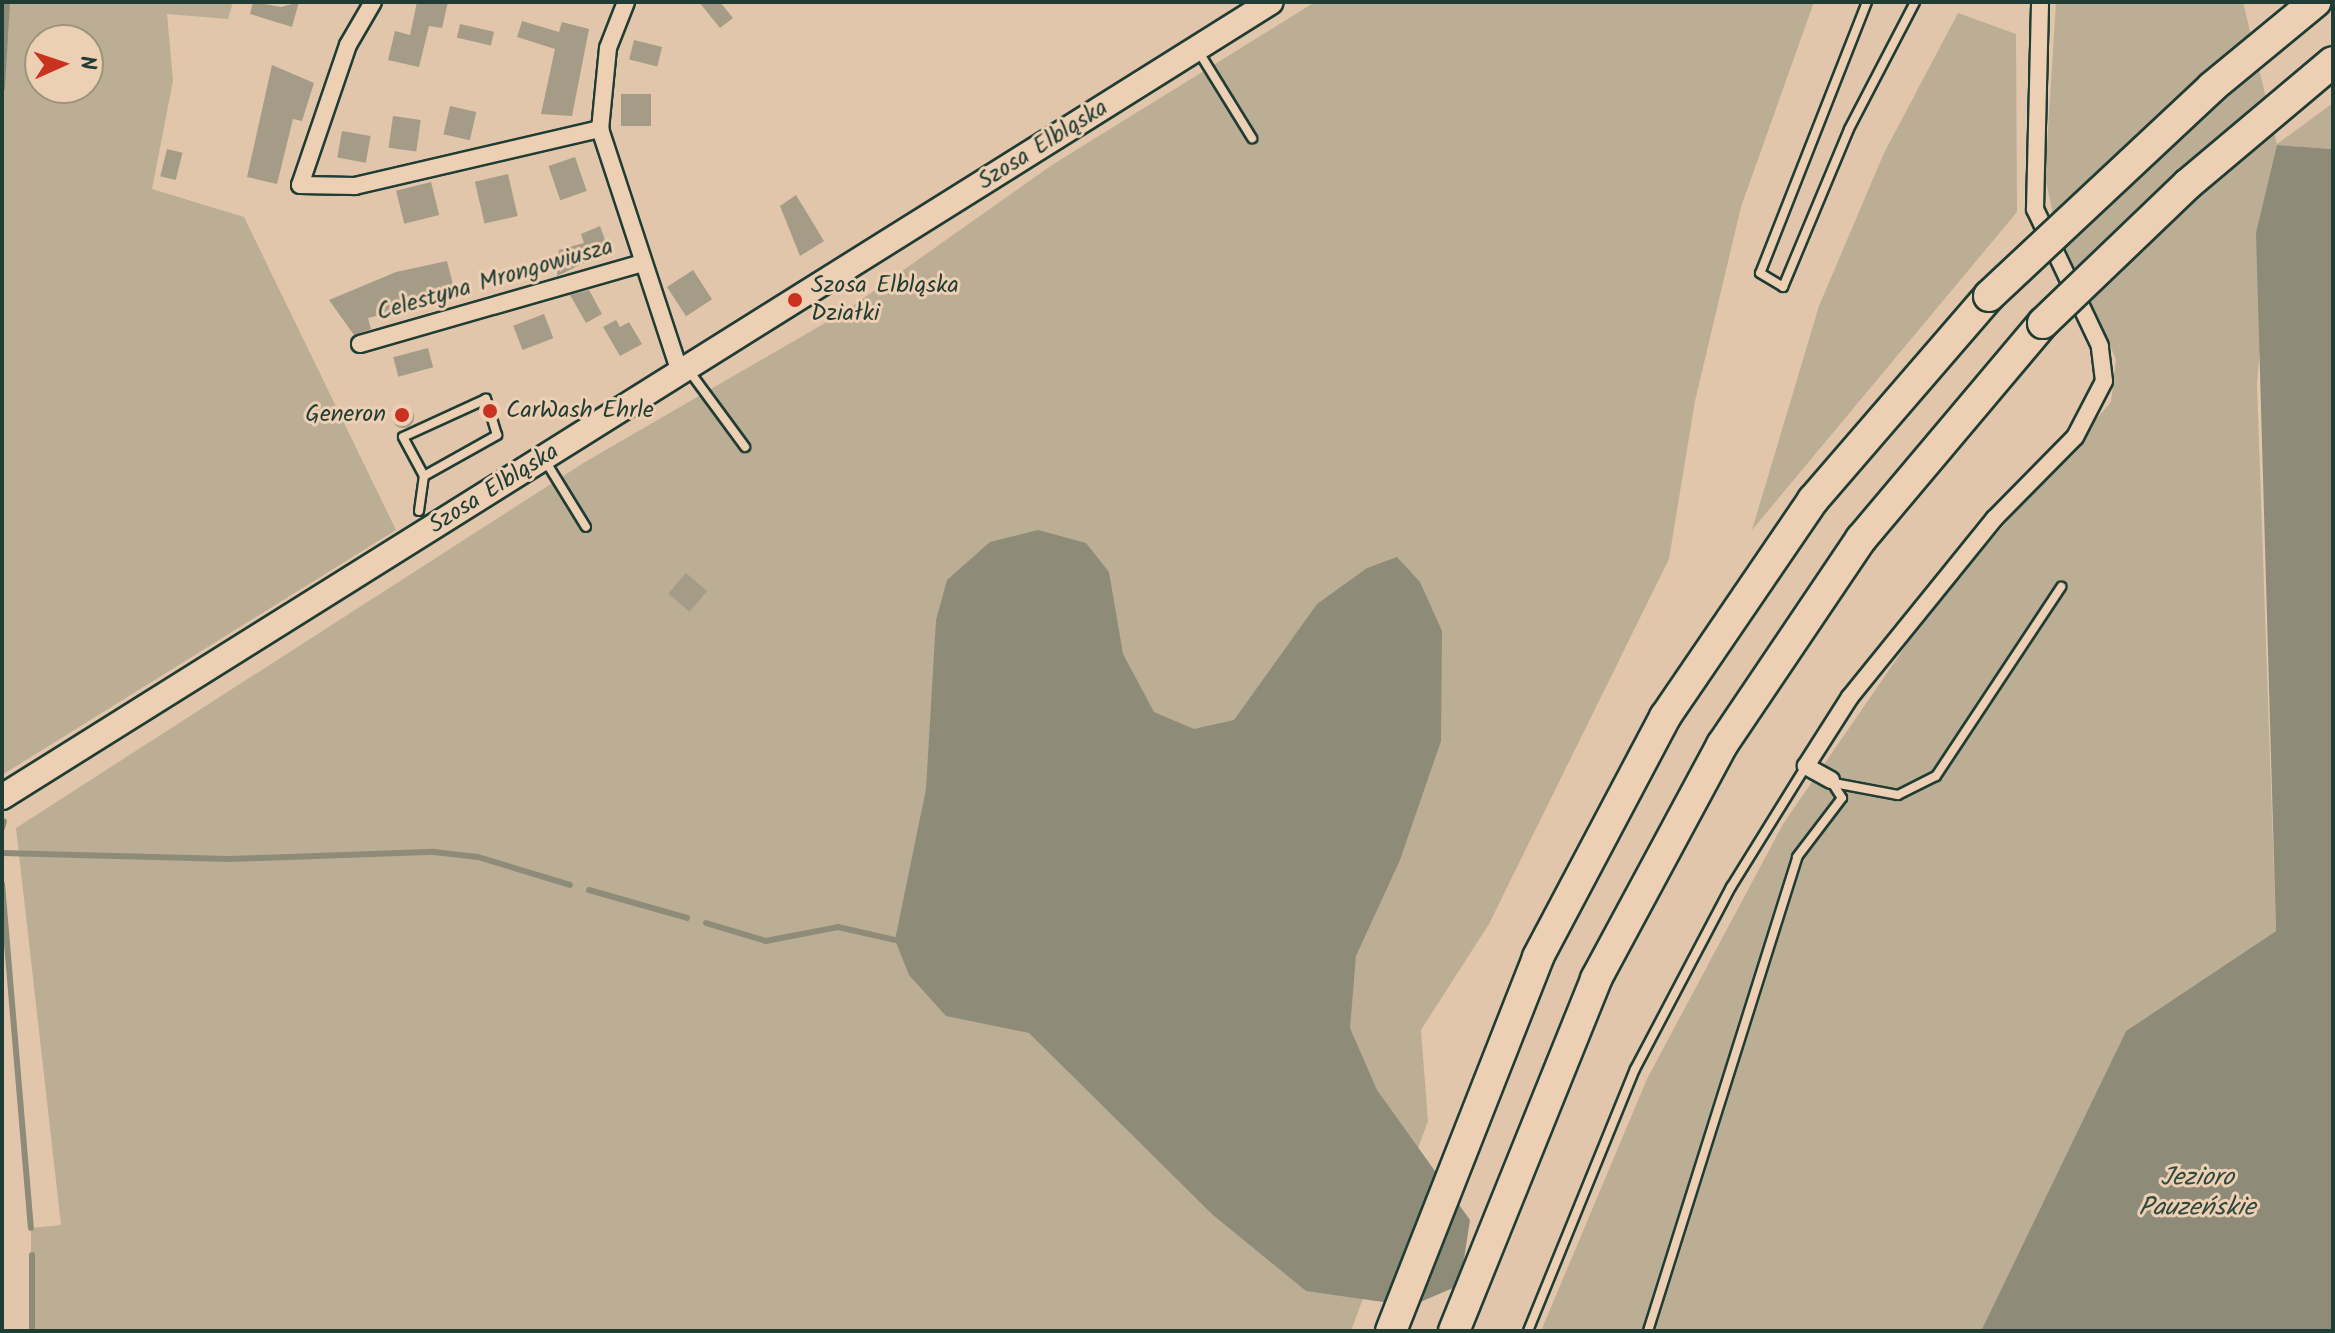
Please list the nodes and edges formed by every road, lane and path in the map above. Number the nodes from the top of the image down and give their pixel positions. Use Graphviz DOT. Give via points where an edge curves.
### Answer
graph roads {
  1 [pos="373,2"];
  2 [pos="626,2"];
  3 [pos="1271,2"];
  4 [pos="1915,2"];
  5 [pos="2040,2"];
  6 [pos="2315,2"];
  7 [pos="1864,4"];
  8 [pos="1197,48"];
  9 [pos="2333,62"];
  10 [pos="600,129"];
  11 [pos="1252,138"];
  12 [pos="642,263"];
  13 [pos="360,344"];
  14 [pos="684,370"];
  15 [pos="745,447"];
  16 [pos="543,458"];
  17 [pos="424,476"];
  18 [pos="419,511"];
  19 [pos="586,527"];
  20 [pos="2061,587"];
  21 [pos="1806,766"];
  22 [pos="1832,782"];
  23 [pos="2,797"];
  24 [pos="1391,1331"];
  25 [pos="1454,1331"];
  26 [pos="1528,1331"];
  27 [pos="1648,1331"];
  1 -- 10 [label="street" via="348,45 300,185 355,186"];
  2 -- 10 [label="street, Celestyna Mrongowiusza" via="608,48"];
  3 -- 8 [label="main road, Szosa Elbląska"];
  4 -- 7 [label="lane" via="1849,129 1783,287 1760,273"];
  5 -- 21 [label="street" via="2035,209 2100,346 2104,381 2075,437 1994,519 1885,650"];
  6 -- 24 [label="highway, bridge" via="2212,87 1989,296 1875,420 1748,586 1599,833 1492,1060"];
  8 -- 11 [label="lane"];
  8 -- 14 [label="main road, Szosa Elbląska"];
  9 -- 25 [label="highway, bridge" via="2188,184 2043,323 1932,449 1796,629 1656,859 1550,1090"];
  10 -- 12 [label="street, Celestyna Mrongowiusza"];
  12 -- 13 [label="street, Celestyna Mrongowiusza"];
  12 -- 14 [label="street, Celestyna Mrongowiusza"];
  14 -- 15 [label="lane"];
  14 -- 16 [label="main road, Szosa Elbląska"];
  16 -- 19 [label="lane"];
  16 -- 23 [label="main road, Szosa Elbląska"];
  17 -- 17 [label="lane" via="497,435 486,399 403,437"];
  17 -- 18 [label="lane"];
  20 -- 22 [label="lane" via="1936,776 1898,795"];
  21 -- 22 [label="street"];
  21 -- 26 [label="lane" via="1731,887 1635,1069"];
  22 -- 27 [label="lane" via="1842,798 1797,857"];
}
